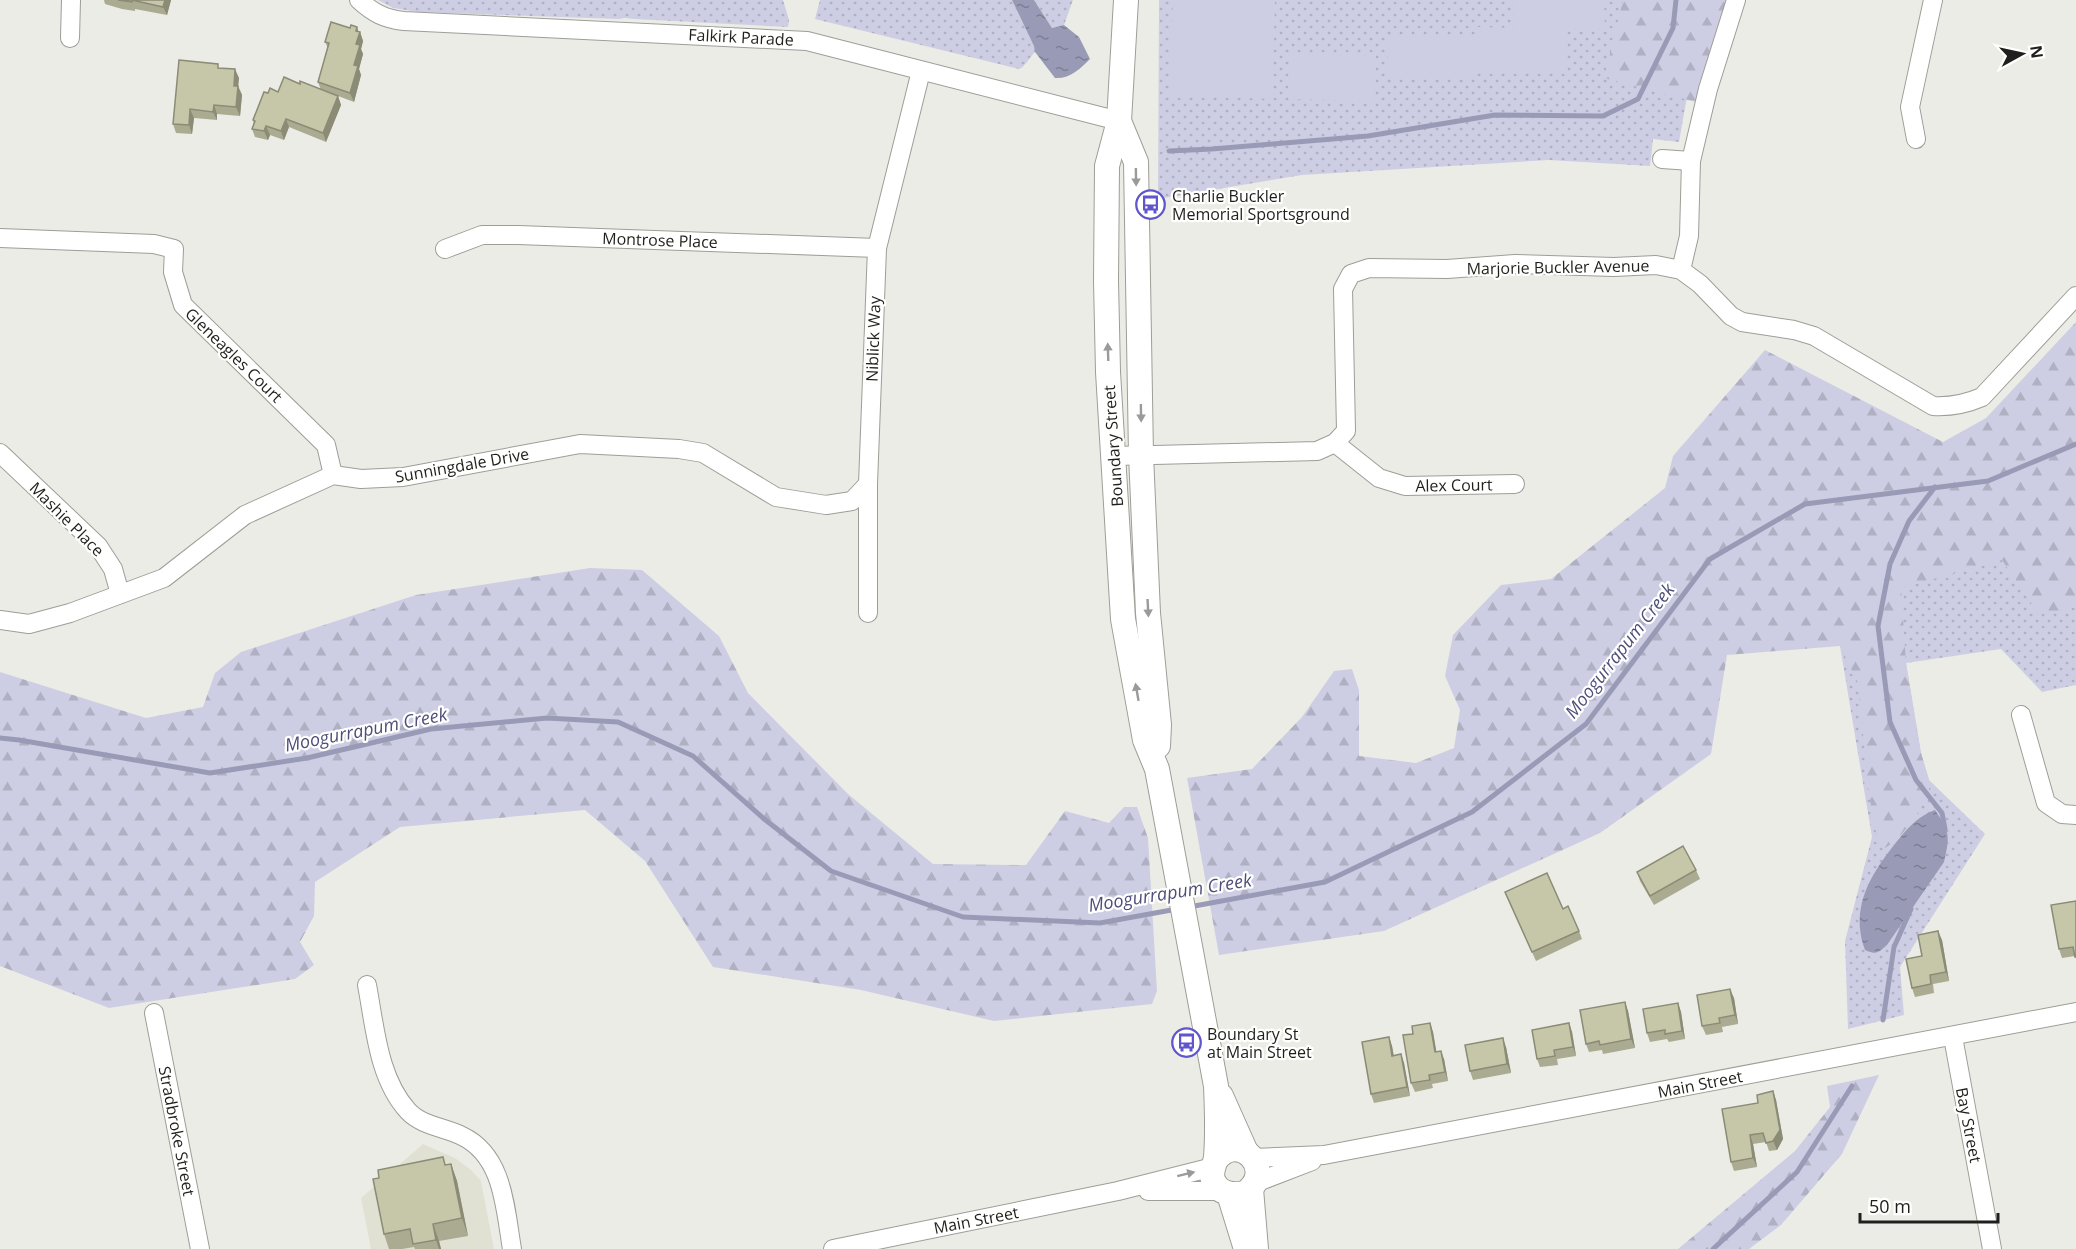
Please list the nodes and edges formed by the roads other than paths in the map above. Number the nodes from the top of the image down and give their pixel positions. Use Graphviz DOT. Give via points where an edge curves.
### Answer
graph roads {
  1 [pos="71,0"];
  2 [pos="359,0"];
  3 [pos="1126,0"];
  4 [pos="1736,0"];
  5 [pos="1933,0"];
  6 [pos="70,38"];
  7 [pos="921,71"];
  8 [pos="1119,121"];
  9 [pos="1916,139"];
  10 [pos="1662,159"];
  11 [pos="1691,161"];
  12 [pos="0,238"];
  13 [pos="877,248"];
  14 [pos="445,249"];
  15 [pos="1681,270"];
  16 [pos="2076,296"];
  17 [pos="1335,443"];
  18 [pos="0,453"];
  19 [pos="1142,455"];
  20 [pos="1115,456"];
  21 [pos="333,475"];
  22 [pos="868,484"];
  23 [pos="1515,484"];
  24 [pos="120,594"];
  25 [pos="868,613"];
  26 [pos="0,620"];
  27 [pos="2021,715"];
  28 [pos="1157,769"];
  29 [pos="2076,815"];
  30 [pos="367,986"];
  31 [pos="2076,1012"];
  32 [pos="154,1013"];
  33 [pos="1953,1037"];
  34 [pos="1216,1086"];
  35 [pos="1249,1155"];
  36 [pos="1324,1155"];
  37 [pos="1214,1164"];
  38 [pos="1239,1189"];
  39 [pos="1119,1191"];
  40 [pos="200,1249"];
  41 [pos="512,1249"];
  42 [pos="833,1249"];
  43 [pos="1246,1249"];
  44 [pos="1256,1249"];
  45 [pos="1992,1249"];
  1 -- 6 [label="street"];
  2 -- 7 [label="street, Falkirk Parade" via="377,15 392,20 807,41"];
  3 -- 8 [label="street, Boundary Street"];
  4 -- 11 [label="street" via="1708,89"];
  5 -- 9 [label="street" via="1910,107"];
  7 -- 8 [label="street, Falkirk Parade"];
  7 -- 13 [label="street, Niblick Way"];
  8 -- 19 [label="street, Boundary Street, one-way" via="1136,162"];
  20 -- 8 [label="street, Boundary Street, one-way" via="1108,372 1107,166"];
  10 -- 11 [label="street"];
  11 -- 15 [label="street" via="1689,236"];
  12 -- 21 [label="street, Gleneagles Court" via="154,244 174,249 173,272 183,305 326,445"];
  13 -- 14 [label="street, Montrose Place" via="482,235"];
  13 -- 22 [label="street, Niblick Way"];
  15 -- 16 [label="street, Marjorie Buckler Avenue" via="1731,316 1814,336 1933,406 1947,407 1982,397"];
  15 -- 17 [label="street, Marjorie Buckler Avenue" via="1656,265 1515,264 1447,269 1369,268 1351,274 1343,289 1346,431"];
  17 -- 19 [label="street" via="1317,451"];
  17 -- 23 [label="street, Alex Court" via="1379,478 1405,486"];
  18 -- 24 [label="street, Mashie Place" via="98,546 113,569"];
  19 -- 20 [label="street"];
  19 -- 28 [label="street, Boundary Street, one-way" via="1148,613 1159,725"];
  28 -- 20 [label="street, Boundary Street, one-way" via="1145,740 1123,619"];
  21 -- 22 [label="street, Sunningdale Drive" via="361,479 403,477 580,444 703,453 776,497 826,505 852,501"];
  21 -- 24 [label="street" via="245,515 164,578"];
  22 -- 25 [label="street, Niblick Way"];
  24 -- 26 [label="street" via="29,624"];
  27 -- 29 [label="street" via="2046,803 2062,814"];
  28 -- 34 [label="street, Boundary Street"];
  30 -- 41 [label="street" via="384,1067 396,1094 424,1122 463,1136 481,1150 501,1188"];
  31 -- 33 [label="street, Main Street"];
  32 -- 40 [label="street, Stradbroke Street"];
  33 -- 36 [label="street, Main Street"];
  33 -- 45 [label="street, Bay Street"];
  34 -- 35 [label="street, Boundary Street"];
  34 -- 37 [label="street, Boundary Street"];
  35 -- 36 [label="street, Main Street"];
  35 -- 37 [label="street" via="1239,1149 1226,1151"];
  35 -- 38 [label="street, Boundary Street" via="1258,1170"];
  36 -- 38 [label="street, Main Street"];
  37 -- 38 [label="street, Boundary Street" via="1214,1180"];
  39 -- 37 [label="street, Main Street, one-way"];
  38 -- 39 [label="street, Main Street"];
  38 -- 43 [label="street, Boundary Street"];
  38 -- 44 [label="street, Boundary Street"];
  39 -- 42 [label="street, Main Street"];
}
